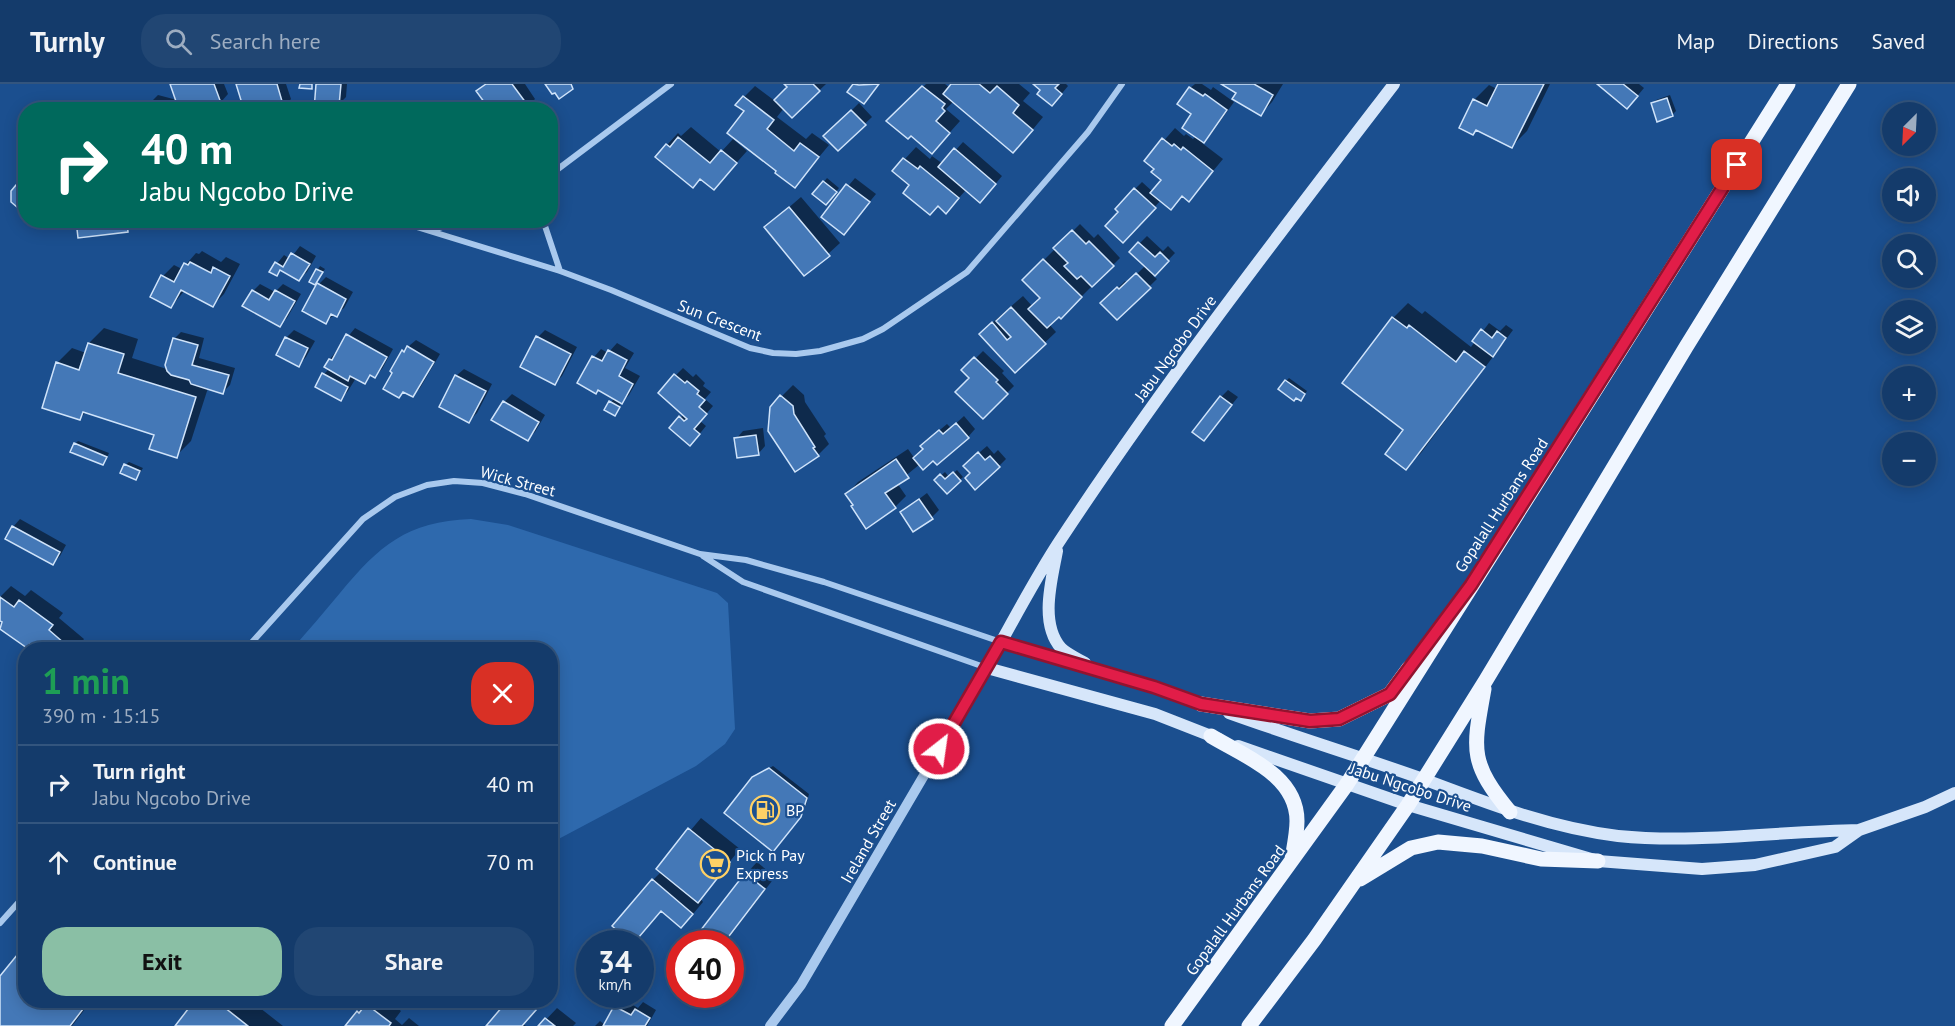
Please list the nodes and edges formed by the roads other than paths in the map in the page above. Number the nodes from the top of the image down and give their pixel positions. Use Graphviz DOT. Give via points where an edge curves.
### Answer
graph roads {
  1 [pos="671,84"];
  2 [pos="1122,84"];
  3 [pos="1394,84"];
  4 [pos="1788,84"];
  5 [pos="1849,84"];
  6 [pos="558,170"];
  7 [pos="421,228"];
  8 [pos="439,228"];
  9 [pos="546,228"];
  10 [pos="431,231"];
  11 [pos="560,271"];
  12 [pos="1058,544"];
  13 [pos="700,554"];
  14 [pos="1471,585"];
  15 [pos="252,642"];
  16 [pos="1001,642"];
  17 [pos="987,668"];
  18 [pos="1106,675"];
  19 [pos="1486,680"];
  20 [pos="1201,704"];
  21 [pos="1211,736"];
  22 [pos="1363,759"];
  23 [pos="1422,779"];
  24 [pos="1347,784"];
  25 [pos="1955,793"];
  26 [pos="1407,805"];
  27 [pos="1510,812"];
  28 [pos="1859,830"];
  29 [pos="1598,861"];
  30 [pos="1292,862"];
  31 [pos="1351,885"];
  32 [pos="18,903"];
  33 [pos="0,923"];
  34 [pos="770,1026"];
  35 [pos="1172,1026"];
  36 [pos="1249,1026"];
  1 -- 6 [label="street"];
  2 -- 11 [label="street, Sun Crescent" via="1088,132 968,272 863,339 796,354 750,348"];
  3 -- 12 [label="main road, Jabu Ngcobo Drive" via="1166,387"];
  4 -- 14 [label="main road, Gopalall Hurbans Road"];
  5 -- 19 [label="main road"];
  7 -- 10 [label="street, Sun Crescent"];
  8 -- 10 [label="street"];
  9 -- 11 [label="street"];
  10 -- 11 [label="street, Sun Crescent"];
  12 -- 16 [label="main road, Jabu Ngcobo Drive"];
  12 -- 18 [label="main road" via="1047,607 1054,638 1062,650"];
  13 -- 15 [label="street, Wick Street" via="483,483 454,481 427,485 395,497 363,519"];
  13 -- 16 [label="street, Wick Street" via="746,560 824,582"];
  13 -- 17 [label="street, Wick Street" via="743,582"];
  14 -- 20 [label="main road" via="1390,694 1339,719 1310,721"];
  14 -- 22 [label="main road, Gopalall Hurbans Road"];
  16 -- 17 [label="main road, Jabu Ngcobo Drive"];
  16 -- 18 [label="main road, Jabu Ngcobo Drive"];
  17 -- 21 [label="main road, Jabu Ngcobo Drive" via="1155,714"];
  17 -- 34 [label="street, Ireland Street" via="801,985"];
  18 -- 20 [label="main road, Jabu Ngcobo Drive"];
  19 -- 23 [label="main road"];
  19 -- 27 [label="main road" via="1476,752 1481,772"];
  20 -- 22 [label="main road, Jabu Ngcobo Drive"];
  21 -- 24 [label="main road, Jabu Ngcobo Drive"];
  21 -- 30 [label="main road" via="1271,772 1287,788 1297,820"];
  22 -- 23 [label="main road, Jabu Ngcobo Drive"];
  22 -- 24 [label="main road, Gopalall Hurbans Road"];
  23 -- 26 [label="main road"];
  23 -- 27 [label="main road, Jabu Ngcobo Drive"];
  24 -- 26 [label="main road, Jabu Ngcobo Drive"];
  24 -- 30 [label="main road, Gopalall Hurbans Road"];
  25 -- 28 [label="main road, Jabu Ngcobo Drive"];
  26 -- 29 [label="main road, Jabu Ngcobo Drive"];
  26 -- 31 [label="main road"];
  27 -- 28 [label="main road, Jabu Ngcobo Drive" via="1617,836 1682,840"];
  28 -- 29 [label="main road, Jabu Ngcobo Drive" via="1835,847 1755,865 1702,868"];
  29 -- 31 [label="main road" via="1541,859 1482,846 1438,842 1411,848"];
  30 -- 35 [label="main road, Gopalall Hurbans Road"];
  31 -- 36 [label="main road"];
  32 -- 33 [label="street"];
}
